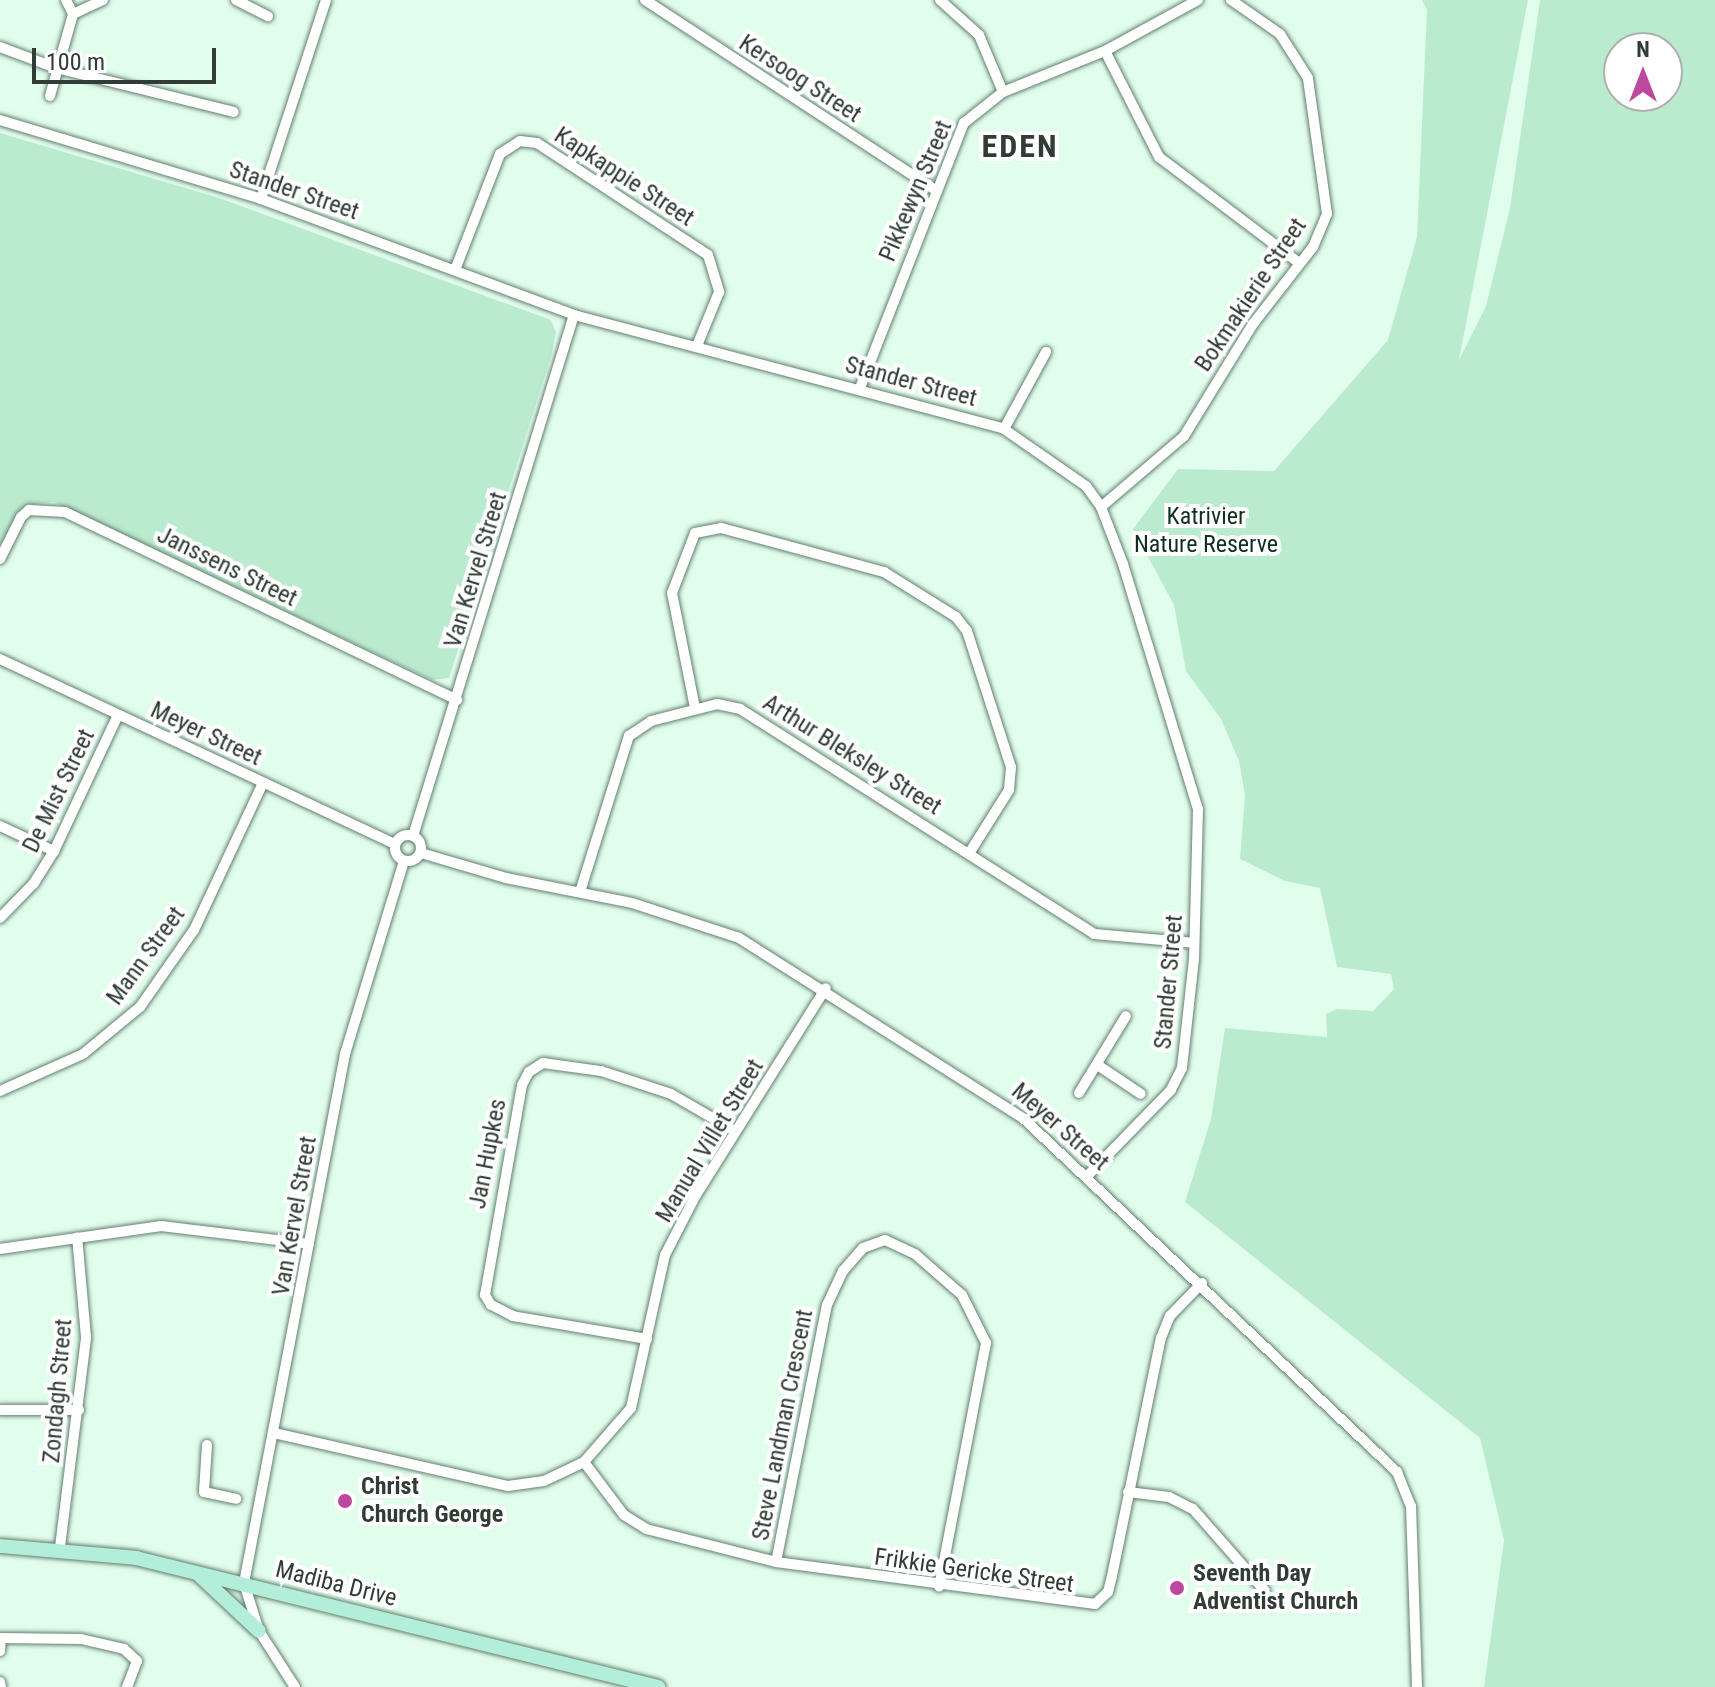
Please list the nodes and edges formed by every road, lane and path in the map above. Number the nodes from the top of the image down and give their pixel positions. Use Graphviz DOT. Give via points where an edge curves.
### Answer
graph roads {
  1 [pos="66,0"];
  2 [pos="103,0"];
  3 [pos="236,0"];
  4 [pos="326,0"];
  5 [pos="645,0"];
  6 [pos="940,0"];
  7 [pos="1198,0"];
  8 [pos="1231,0"];
  9 [pos="73,14"];
  10 [pos="268,16"];
  11 [pos="0,47"];
  12 [pos="1105,51"];
  13 [pos="56,68"];
  14 [pos="1003,92"];
  15 [pos="50,96"];
  16 [pos="234,112"];
  17 [pos="0,120"];
  18 [pos="935,190"];
  19 [pos="261,199"];
  20 [pos="1298,262"];
  21 [pos="455,270"];
  22 [pos="574,315"];
  23 [pos="697,346"];
  24 [pos="1046,352"];
  25 [pos="860,388"];
  26 [pos="1004,429"];
  27 [pos="1101,507"];
  28 [pos="0,559"];
  29 [pos="0,659"];
  30 [pos="457,700"];
  31 [pos="695,708"];
  32 [pos="118,715"];
  33 [pos="263,783"];
  34 [pos="0,826"];
  35 [pos="413,836"];
  36 [pos="395,844"];
  37 [pos="54,851"];
  38 [pos="970,852"];
  39 [pos="421,853"];
  40 [pos="404,861"];
  41 [pos="580,892"];
  42 [pos="0,918"];
  43 [pos="1194,943"];
  44 [pos="826,988"];
  45 [pos="1126,1016"];
  46 [pos="1099,1066"];
  47 [pos="0,1091"];
  48 [pos="1079,1093"];
  49 [pos="1141,1094"];
  50 [pos="735,1131"];
  51 [pos="1087,1176"];
  52 [pos="77,1237"];
  53 [pos="309,1244"];
  54 [pos="0,1249"];
  55 [pos="1202,1283"];
  56 [pos="647,1339"];
  57 [pos="0,1410"];
  58 [pos="79,1410"];
  59 [pos="274,1433"];
  60 [pos="207,1445"];
  61 [pos="584,1462"];
  62 [pos="1128,1492"];
  63 [pos="236,1499"];
  64 [pos="0,1546"];
  65 [pos="60,1547"];
  66 [pos="776,1562"];
  67 [pos="197,1572"];
  68 [pos="244,1583"];
  69 [pos="939,1586"];
  70 [pos="1265,1591"];
  71 [pos="259,1631"];
  72 [pos="0,1638"];
  73 [pos="0,1651"];
  74 [pos="127,1687"];
  75 [pos="295,1687"];
  76 [pos="658,1687"];
  77 [pos="1417,1687"];
  1 -- 9 [label="street"];
  2 -- 9 [label="street"];
  3 -- 10 [label="street"];
  4 -- 19 [label="street"];
  5 -- 18 [label="street, Kersoog Street"];
  6 -- 14 [label="street" via="979,35"];
  7 -- 12 [label="street, Pikkewyn Street"];
  8 -- 20 [label="street, Bokmakierie Street" via="1280,34 1308,78 1327,214 1313,247"];
  9 -- 13 [label="street"];
  11 -- 13 [label="street"];
  12 -- 14 [label="street, Pikkewyn Street"];
  12 -- 20 [label="street" via="1159,157"];
  13 -- 15 [label="street"];
  13 -- 16 [label="street"];
  14 -- 18 [label="street, Pikkewyn Street" via="964,123"];
  17 -- 19 [label="street, Stander Street"];
  18 -- 25 [label="street, Pikkewyn Street"];
  19 -- 21 [label="street, Stander Street"];
  20 -- 27 [label="street, Bokmakierie Street" via="1184,436"];
  21 -- 22 [label="street, Stander Street"];
  21 -- 23 [label="street, Kapkappie Street" via="500,154 520,141 537,143 708,255 719,292"];
  22 -- 23 [label="street, Stander Street"];
  22 -- 30 [label="street, Van Kervel Street"];
  23 -- 25 [label="street, Stander Street"];
  24 -- 26 [label="street"];
  25 -- 26 [label="street, Stander Street"];
  26 -- 27 [label="street, Stander Street" via="1064,468"];
  27 -- 43 [label="street, Stander Street" via="1196,797"];
  28 -- 30 [label="street, Janssens Street" via="29,510 65,512"];
  29 -- 32 [label="street, Meyer Street"];
  30 -- 35 [label="street, Van Kervel Street"];
  31 -- 38 [label="street, Arthur Bleksley Street" via="717,704 740,709"];
  31 -- 38 [label="street" via="672,593 695,533 721,528 884,572 956,617 967,631 1011,767 1009,790"];
  31 -- 41 [label="street, Arthur Bleksley Street" via="651,721 629,736"];
  32 -- 33 [label="street, Meyer Street"];
  32 -- 37 [label="street, De Mist Street"];
  33 -- 36 [label="street, Meyer Street"];
  33 -- 47 [label="street, Mann Street" via="194,930 140,1007 83,1054"];
  34 -- 37 [label="street"];
  35 -- 36 [label="street"];
  35 -- 39 [label="street"];
  36 -- 40 [label="street"];
  37 -- 42 [label="street, De Mist Street" via="34,883"];
  38 -- 43 [label="street, Arthur Bleksley Street" via="1094,934"];
  39 -- 40 [label="street"];
  39 -- 41 [label="street, Meyer Street" via="497,876"];
  40 -- 53 [label="street, Van Kervel Street" via="345,1054"];
  41 -- 44 [label="street, Meyer Street" via="739,938"];
  43 -- 51 [label="street, Stander Street" via="1189,1023 1178,1080"];
  44 -- 50 [label="street, Manual Villet Street"];
  44 -- 51 [label="street, Meyer Street" via="1004,1102"];
  45 -- 46 [label="street"];
  46 -- 48 [label="street"];
  46 -- 49 [label="street"];
  50 -- 56 [label="street, Manual Villet Street" via="665,1255"];
  50 -- 56 [label="street, Jan Hupkes" via="671,1094 601,1071 543,1063 522,1085 485,1295 491,1305 513,1316"];
  51 -- 55 [label="street, Meyer Street"];
  52 -- 53 [label="street" via="182,1226"];
  52 -- 54 [label="street"];
  52 -- 58 [label="street, Zondagh Street" via="86,1337"];
  53 -- 59 [label="street, Van Kervel Street"];
  55 -- 62 [label="street, Frikkie Gericke Street" via="1170,1316 1161,1338"];
  55 -- 77 [label="street, Meyer Street" via="1401,1478 1411,1506"];
  56 -- 61 [label="street, Manual Villet Street" via="631,1408"];
  57 -- 58 [label="street"];
  58 -- 65 [label="street, Zondagh Street"];
  59 -- 61 [label="street, Manual Villet Street" via="508,1486 544,1481"];
  59 -- 68 [label="street, Van Kervel Street"];
  60 -- 63 [label="street" via="204,1492"];
  61 -- 66 [label="street, Frikkie Gericke Street" via="634,1524"];
  62 -- 69 [label="street, Frikkie Gericke Street" via="1108,1592 1095,1604"];
  62 -- 70 [label="street" via="1169,1497 1193,1509"];
  64 -- 65 [label="street, Madiba Drive"];
  65 -- 67 [label="street, Madiba Drive"];
  66 -- 69 [label="street, Frikkie Gericke Street"];
  66 -- 69 [label="street, Steve Landman Crescent" via="827,1305 843,1271 863,1248 885,1240 915,1254 962,1295 986,1343"];
  67 -- 68 [label="street, Madiba Drive"];
  67 -- 71 [label="street"];
  68 -- 71 [label="street"];
  68 -- 76 [label="street, Madiba Drive"];
  71 -- 75 [label="street"];
  72 -- 73 [label="street"];
  72 -- 74 [label="street" via="81,1639 124,1649 137,1661"];
}
